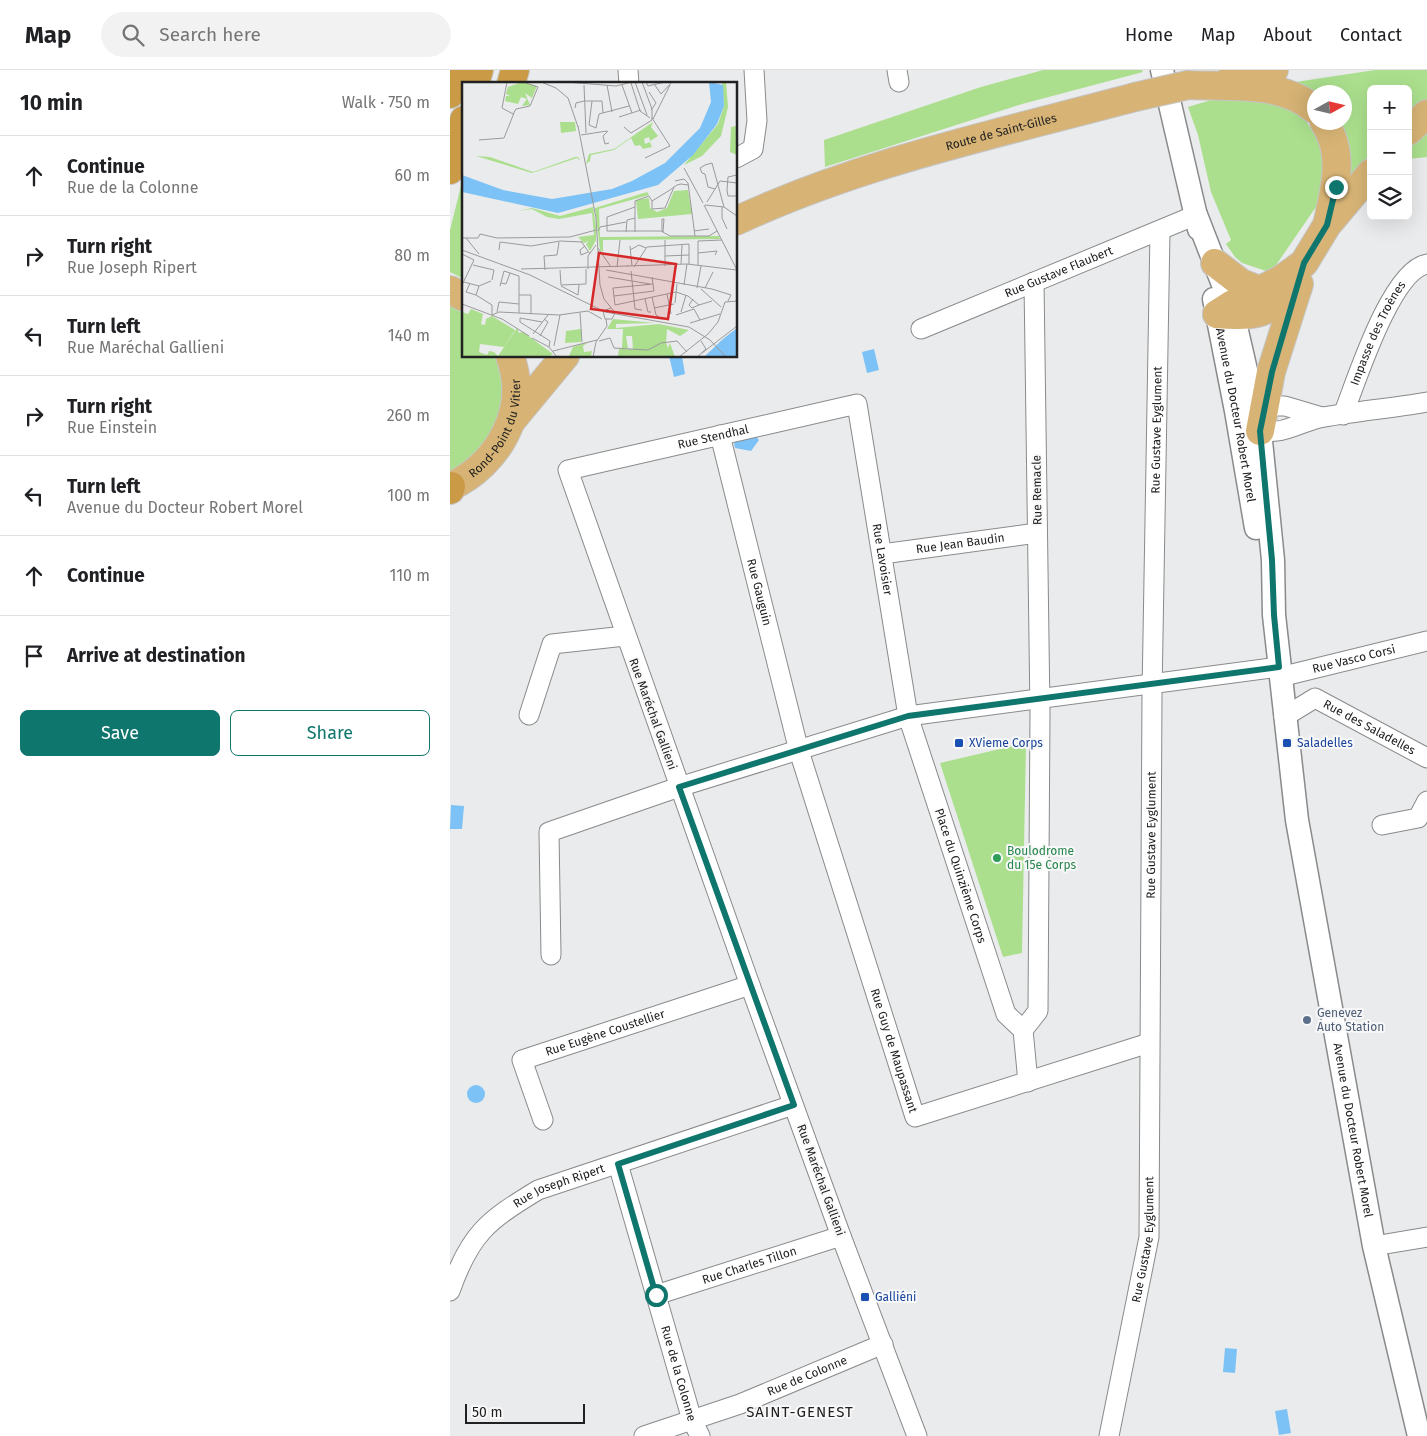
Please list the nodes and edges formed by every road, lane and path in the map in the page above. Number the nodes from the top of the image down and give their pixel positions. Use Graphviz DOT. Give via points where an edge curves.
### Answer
graph roads {
  1 [pos="457,70"];
  2 [pos="754,70"];
  3 [pos="1162,70"];
  4 [pos="1215,70"];
  5 [pos="1274,70"];
  6 [pos="1188,85"];
  7 [pos="450,94"];
  8 [pos="1307,105"];
  9 [pos="1427,114"];
  10 [pos="462,127"];
  11 [pos="1329,130"];
  12 [pos="1409,130"];
  13 [pos="738,157"];
  14 [pos="450,170"];
  15 [pos="1369,175"];
  16 [pos="1196,215"];
  17 [pos="738,220"];
  18 [pos="1327,225"];
  19 [pos="1160,231"];
  20 [pos="1215,263"];
  21 [pos="1427,264"];
  22 [pos="1301,275"];
  23 [pos="1034,282"];
  24 [pos="1259,290"];
  25 [pos="1227,311"];
  26 [pos="921,329"];
  27 [pos="511,358"];
  28 [pos="563,358"];
  29 [pos="1427,402"];
  30 [pos="858,404"];
  31 [pos="1254,413"];
  32 [pos="1343,415"];
  33 [pos="1322,417"];
  34 [pos="512,420"];
  35 [pos="720,435"];
  36 [pos="568,470"];
  37 [pos="450,488"];
  38 [pos="1037,533"];
  39 [pos="882,554"];
  40 [pos="1274,615"];
  41 [pos="625,636"];
  42 [pos="1427,641"];
  43 [pos="1316,669"];
  44 [pos="1280,672"];
  45 [pos="1152,683"];
  46 [pos="1040,698"];
  47 [pos="1315,698"];
  48 [pos="529,715"];
  49 [pos="908,716"];
  50 [pos="1284,717"];
  51 [pos="799,751"];
  52 [pos="1427,758"];
  53 [pos="679,787"];
  54 [pos="1427,801"];
  55 [pos="1382,825"];
  56 [pos="552,955"];
  57 [pos="750,985"];
  58 [pos="1023,1030"];
  59 [pos="1149,1043"];
  60 [pos="1028,1082"];
  61 [pos="794,1105"];
  62 [pos="543,1120"];
  63 [pos="618,1164"];
  64 [pos="841,1236"];
  65 [pos="1427,1237"];
  66 [pos="1374,1246"];
  67 [pos="450,1291"];
  68 [pos="656,1295"];
  69 [pos="883,1344"];
  70 [pos="696,1428"];
  71 [pos="644,1436"];
  72 [pos="917,1436"];
  73 [pos="1108,1436"];
  74 [pos="1419,1436"];
  1 -- 7 [label="highway"];
  2 -- 13 [label="street" via="757,121 753,149"];
  3 -- 16 [label="street, Avenue du Docteur Robert Morel"];
  4 -- 6 [label="main road"];
  5 -- 6 [label="main road, Route de Saint-Gilles"];
  6 -- 8 [label="main road" via="1256,88 1291,94"];
  6 -- 17 [label="main road, Route de Saint-Gilles, bridge" via="883,165"];
  9 -- 12 [label="main road"];
  10 -- 14 [label="highway"];
  11 -- 18 [label="main road" via="1338,162"];
  15 -- 18 [label="main road"];
  16 -- 19 [label="street, Rue Gustave Flaubert"];
  16 -- 20 [label="street, Avenue du Docteur Robert Morel"];
  16 -- 25 [label="street, Avenue du Docteur Robert Morel"];
  18 -- 22 [label="main road"];
  19 -- 23 [label="street, Rue Gustave Flaubert"];
  19 -- 45 [label="street, Rue Gustave Eyglument"];
  20 -- 24 [label="main road" via="1241,282"];
  20 -- 25 [label="street, Avenue du Docteur Robert Morel"];
  21 -- 32 [label="street, Impasse des Troènes" via="1419,265 1404,280 1374,333"];
  22 -- 24 [label="main road" via="1282,279"];
  22 -- 25 [label="main road" via="1275,307 1259,314"];
  22 -- 31 [label="main road" via="1272,372"];
  23 -- 26 [label="street, Rue Gustave Flaubert"];
  23 -- 38 [label="street, Rue Remacle"];
  24 -- 25 [label="main road"];
  25 -- 31 [label="street, Avenue du Docteur Robert Morel"];
  27 -- 34 [label="main road, Rond-Point du Vitier" via="516,394"];
  28 -- 34 [label="main road"];
  29 -- 32 [label="street"];
  30 -- 35 [label="street, Rue Stendhal"];
  30 -- 39 [label="street, Rue Lavoisier"];
  31 -- 33 [label="street" via="1285,406"];
  31 -- 33 [label="street" via="1276,431"];
  31 -- 40 [label="street, Avenue du Docteur Robert Morel" via="1272,560"];
  31 -- 40 [label="street, Avenue du Docteur Robert Morel" via="1261,561"];
  32 -- 33 [label="street"];
  34 -- 37 [label="main road, Rond-Point du Vitier" via="489,460"];
  35 -- 36 [label="street, Rue Stendhal"];
  35 -- 51 [label="street, Rue Gauguin"];
  36 -- 41 [label="street, Rue Maréchal Gallieni"];
  38 -- 39 [label="street, Rue Jean Baudin"];
  38 -- 46 [label="street, Rue Remacle"];
  39 -- 49 [label="street, Rue Lavoisier"];
  40 -- 44 [label="street, Avenue du Docteur Robert Morel"];
  41 -- 48 [label="street" via="552,644"];
  41 -- 53 [label="street, Rue Maréchal Gallieni"];
  42 -- 43 [label="street, Rue Vasco Corsi"];
  43 -- 44 [label="street, Rue Vasco Corsi"];
  43 -- 47 [label="street"];
  44 -- 45 [label="street, Rue Vasco Corsi"];
  44 -- 50 [label="street, Avenue du Docteur Robert Morel"];
  45 -- 46 [label="street, Rue Vasco Corsi"];
  45 -- 59 [label="street, Rue Gustave Eyglument"];
  46 -- 49 [label="street, Rue Vasco Corsi"];
  46 -- 58 [label="street" via="1038,1011"];
  47 -- 50 [label="street, Rue des Saladelles"];
  47 -- 52 [label="street, Rue des Saladelles"];
  49 -- 51 [label="street, Rue Vasco Corsi"];
  49 -- 58 [label="street, Place du Quinzième Corps" via="1006,1014"];
  50 -- 66 [label="street, Avenue du Docteur Robert Morel" via="1299,829"];
  51 -- 53 [label="street, Rue Vasco Corsi"];
  51 -- 60 [label="street, Rue Guy de Maupassant" via="915,1118"];
  53 -- 56 [label="street, Rue Vasco Corsi" via="549,832"];
  53 -- 57 [label="street, Rue Maréchal Gallieni"];
  54 -- 55 [label="street" via="1418,818"];
  57 -- 61 [label="street, Rue Maréchal Gallieni"];
  57 -- 62 [label="street, Rue Eugène Coustellier" via="522,1060"];
  58 -- 60 [label="street"];
  59 -- 60 [label="street, Rue Guy de Maupassant"];
  59 -- 73 [label="street, Rue Gustave Eyglument" via="1148,1237"];
  61 -- 63 [label="street, Rue Joseph Ripert"];
  61 -- 64 [label="street, Rue Maréchal Gallieni"];
  63 -- 67 [label="street, Rue Joseph Ripert" via="538,1190 503,1211 478,1234 461,1260"];
  63 -- 68 [label="street, Rue de la Colonne"];
  64 -- 68 [label="street, Rue Charles Tillon"];
  64 -- 69 [label="street, Rue Maréchal Gallieni"];
  65 -- 66 [label="street"];
  66 -- 74 [label="street, Avenue du Docteur Robert Morel"];
  68 -- 70 [label="street, Rue de la Colonne"];
  69 -- 70 [label="street, Rue de Colonne" via="740,1404"];
  69 -- 72 [label="street, Rue Maréchal Gallieni"];
  70 -- 71 [label="street, Rue de Colonne"];
}
